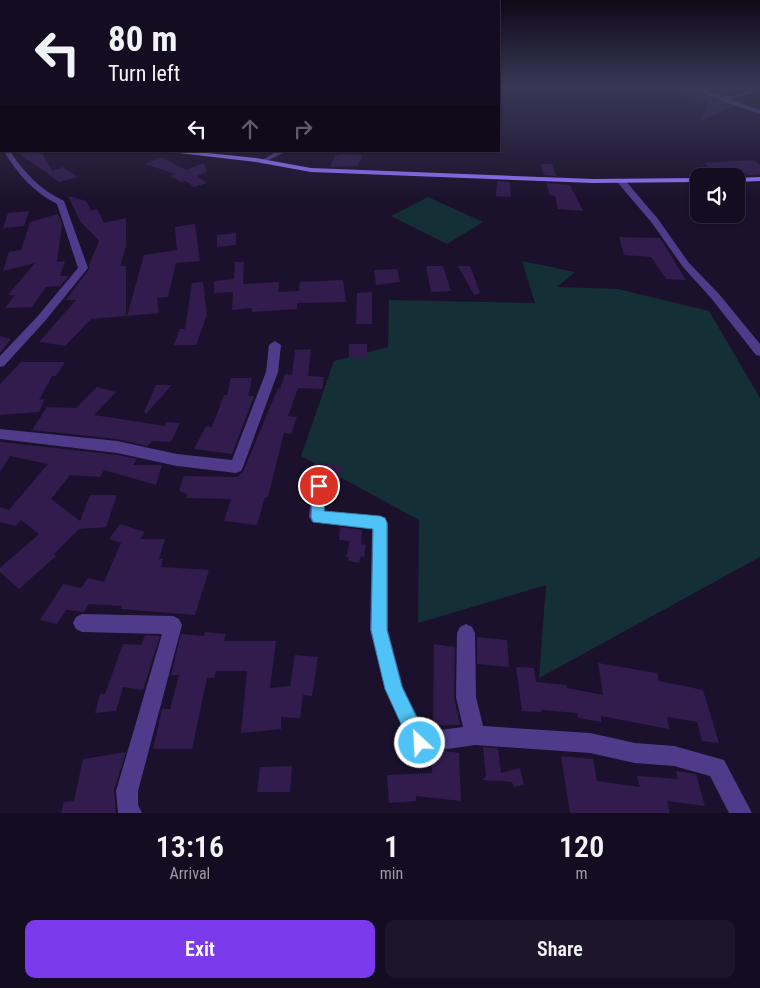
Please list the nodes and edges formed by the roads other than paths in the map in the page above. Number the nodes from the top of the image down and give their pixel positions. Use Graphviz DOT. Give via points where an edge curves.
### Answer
graph roads {
  1 [pos="8,152"];
  2 [pos="175,152"];
  3 [pos="282,152"];
  4 [pos="263,161"];
  5 [pos="760,179"];
  6 [pos="690,180"];
  7 [pos="745,180"];
  8 [pos="621,181"];
  9 [pos="276,345"];
  10 [pos="760,352"];
  11 [pos="0,363"];
  12 [pos="0,434"];
  13 [pos="319,486"];
  14 [pos="82,623"];
  15 [pos="466,633"];
  16 [pos="475,735"];
  17 [pos="131,813"];
  18 [pos="741,813"];
  1 -- 11 [label="street" via="16,167 50,198 61,203 83,268"];
  2 -- 4 [label="street"];
  3 -- 4 [label="street"];
  4 -- 8 [label="street" via="311,170"];
  5 -- 7 [label="street"];
  6 -- 8 [label="street"];
  8 -- 10 [label="street" via="686,265"];
  9 -- 12 [label="street" via="272,372 236,467 177,460 118,447"];
  13 -- 16 [label="street" via="317,517 380,523 379,630 394,689 420,743"];
  14 -- 17 [label="street" via="174,625 127,791 128,812"];
  15 -- 16 [label="street" via="466,697"];
  16 -- 18 [label="street" via="590,743 635,753 674,756 716,767"];
}
